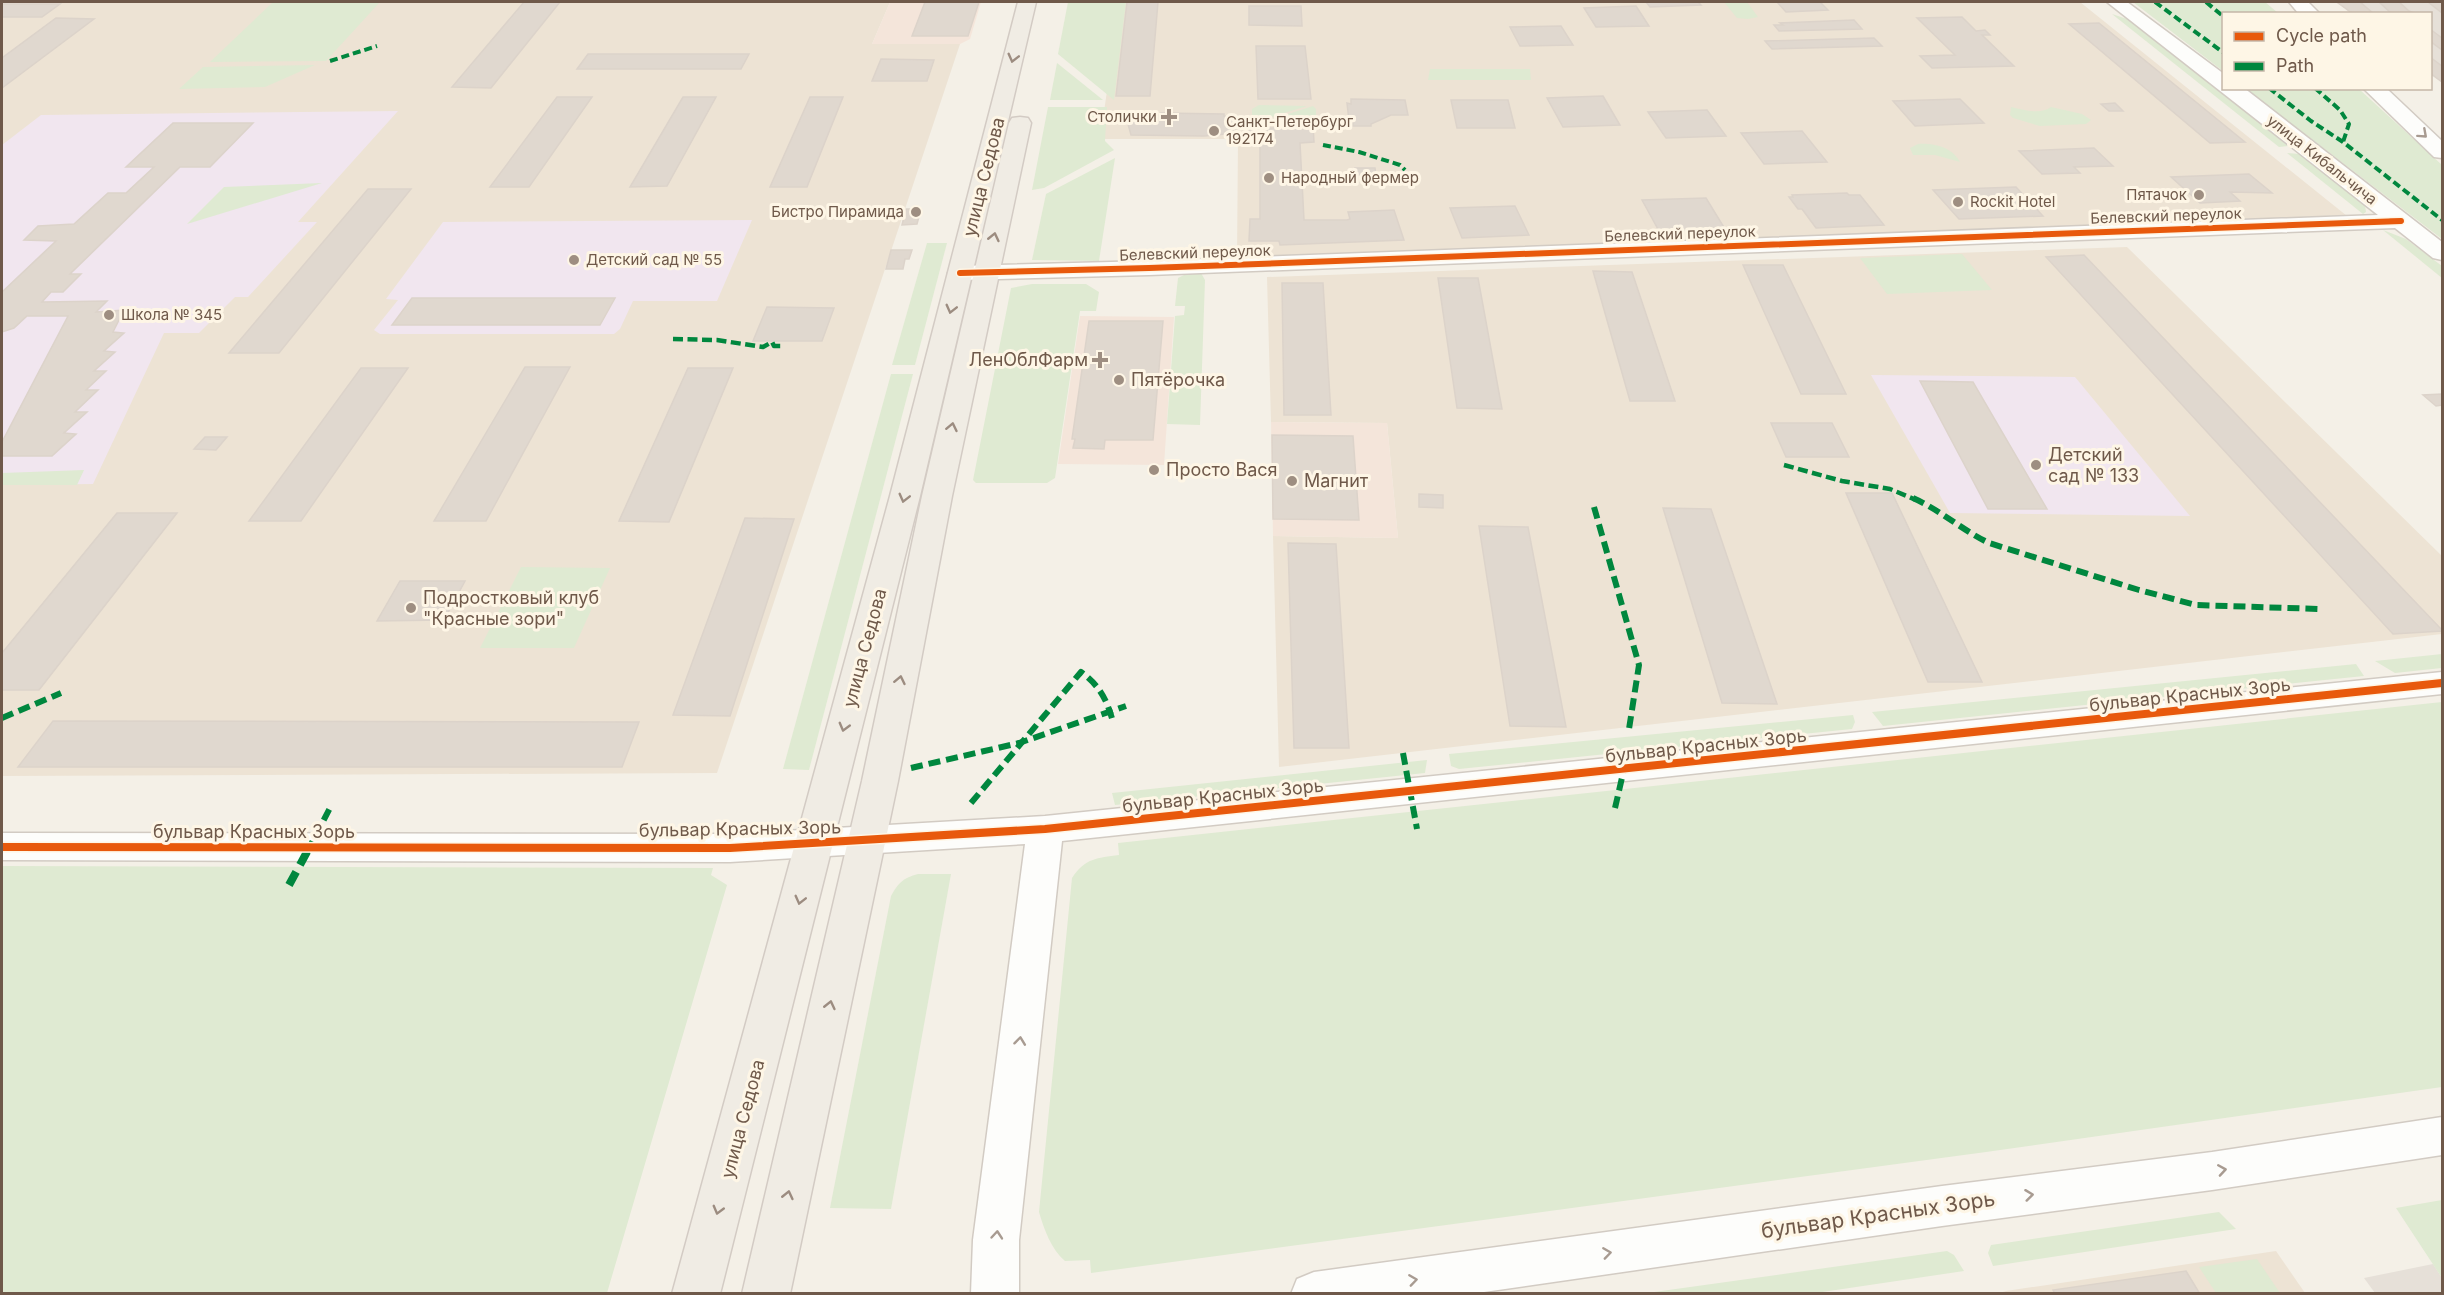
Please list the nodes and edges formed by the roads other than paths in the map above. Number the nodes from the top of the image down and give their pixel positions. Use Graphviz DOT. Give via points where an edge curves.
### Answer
graph roads {
  1 [pos="1027,2"];
  2 [pos="1047,2"];
  3 [pos="2116,2"];
  4 [pos="2222,83"];
  5 [pos="2233,90"];
  6 [pos="2375,90"];
  7 [pos="2397,90"];
  8 [pos="2442,131"];
  9 [pos="2442,152"];
  10 [pos="2402,221"];
  11 [pos="2442,253"];
  12 [pos="973,273"];
  13 [pos="2442,683"];
  14 [pos="1045,829"];
  15 [pos="867,840"];
  16 [pos="814,843"];
  17 [pos="2,847"];
  18 [pos="2442,1136"];
  19 [pos="696,1293"];
  20 [pos="766,1293"];
  21 [pos="996,1293"];
  22 [pos="1314,1293"];
  1 -- 12 [label="main road, улица Седова, one-way"];
  12 -- 2 [label="main road, улица Седова, one-way"];
  3 -- 4 [label="street"];
  5 -- 10 [label="street, улица Кибальчича"];
  6 -- 9 [label="street, one-way"];
  7 -- 8 [label="street"];
  10 -- 11 [label="street, улица Кибальчича"];
  10 -- 12 [label="street, Белевский переулок"];
  15 -- 12 [label="main road, улица Седова, one-way" via="937,496"];
  12 -- 16 [label="main road, улица Седова, one-way" via="905,496"];
  13 -- 14 [label="street, бульвар Красных Зорь"];
  14 -- 15 [label="street, бульвар Красных Зорь"];
  21 -- 14 [label="street, one-way" via="996,1240"];
  15 -- 16 [label="street, бульвар Красных Зорь"];
  20 -- 15 [label="main road, улица Седова, one-way"];
  16 -- 17 [label="street, бульвар Красных Зорь" via="730,848"];
  16 -- 19 [label="main road, улица Седова, one-way"];
  22 -- 18 [label="street, бульвар Красных Зорь, one-way"];
}
